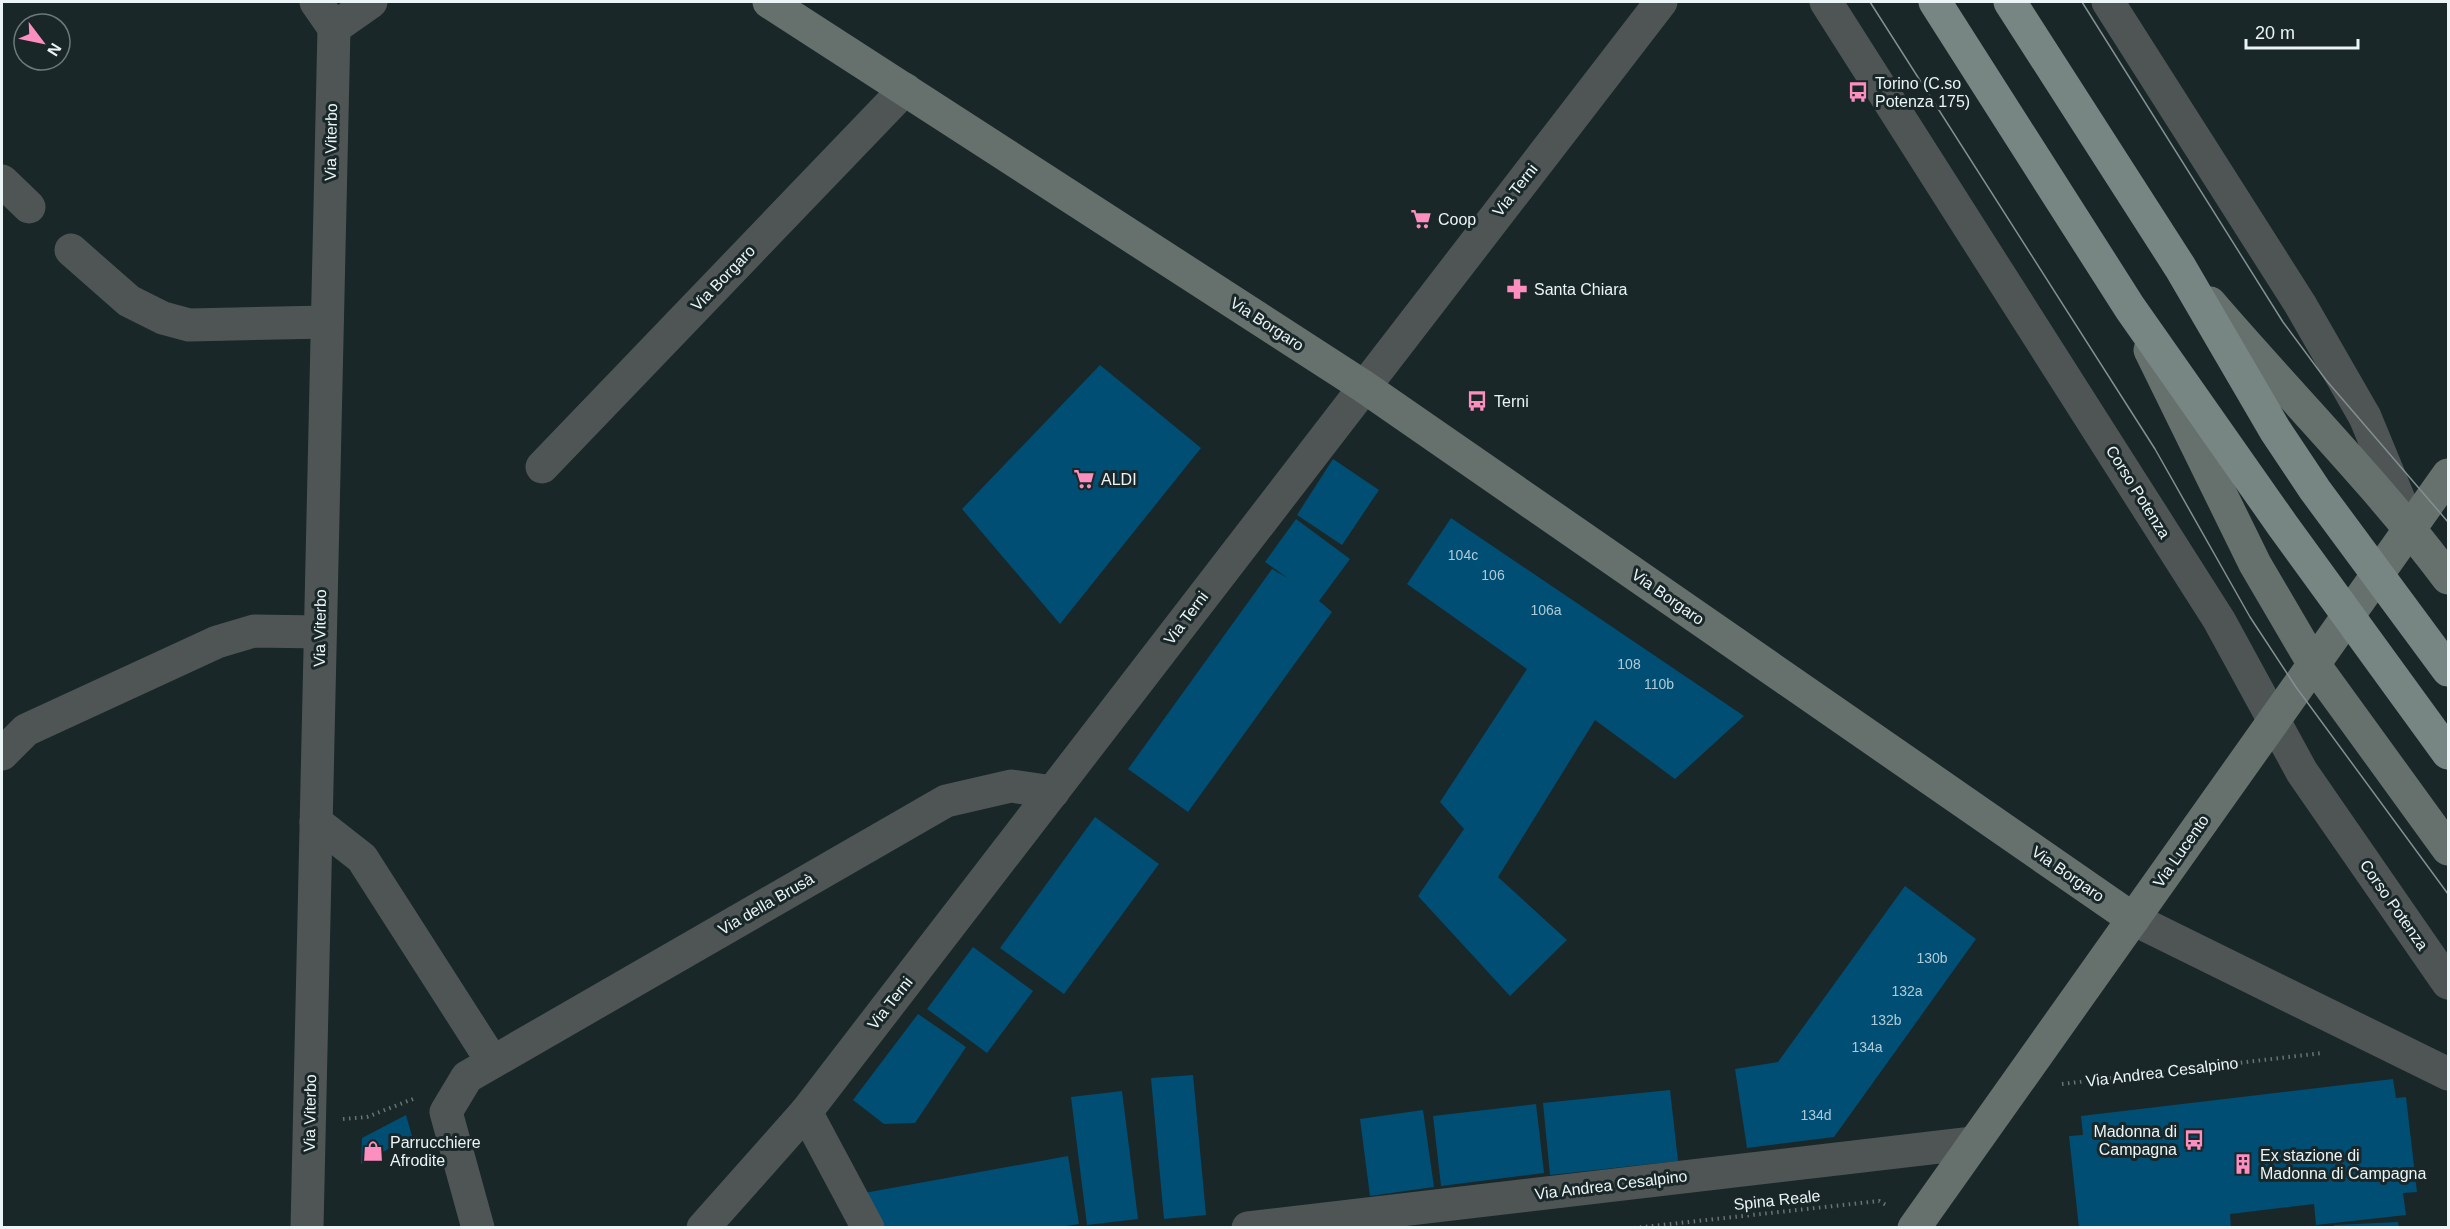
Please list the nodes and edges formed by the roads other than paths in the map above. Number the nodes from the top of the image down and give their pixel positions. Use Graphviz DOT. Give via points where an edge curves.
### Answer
graph roads {
  1 [pos="371,2"];
  2 [pos="769,2"];
  3 [pos="1661,2"];
  4 [pos="1826,2"];
  5 [pos="1935,2"];
  6 [pos="2010,2"];
  7 [pos="2108,2"];
  8 [pos="325,15"];
  9 [pos="905,89"];
  10 [pos="2,181"];
  11 [pos="29,207"];
  12 [pos="71,250"];
  13 [pos="2180,267"];
  14 [pos="2130,308"];
  15 [pos="327,322"];
  16 [pos="1363,386"];
  17 [pos="542,467"];
  18 [pos="2448,475"];
  19 [pos="2410,527"];
  20 [pos="2378,574"];
  21 [pos="2448,578"];
  22 [pos="2348,614"];
  23 [pos="320,632"];
  24 [pos="2313,663"];
  25 [pos="2448,670"];
  26 [pos="2274,718"];
  27 [pos="2448,753"];
  28 [pos="2,754"];
  29 [pos="1053,792"];
  30 [pos="316,822"];
  31 [pos="2448,849"];
  32 [pos="2133,919"];
  33 [pos="2448,983"];
  34 [pos="479,1069"];
  35 [pos="2448,1074"];
  36 [pos="806,1112"];
  37 [pos="1973,1143"];
  38 [pos="1915,1226"];
  39 [pos="307,1227"];
  40 [pos="478,1227"];
  41 [pos="703,1227"];
  42 [pos="868,1227"];
  43 [pos="1248,1227"];
  1 -- 8 [label="street"];
  2 -- 9 [label="street, Via Borgaro"];
  3 -- 16 [label="street, Via Terni"];
  4 -- 26 [label="street, Corso Potenza" via="2219,620"];
  5 -- 14 [label="main road"];
  6 -- 13 [label="main road"];
  7 -- 19 [label="street" via="2300,304 2359,406"];
  8 -- 15 [label="street, Via Viterbo"];
  9 -- 16 [label="street, Via Borgaro"];
  9 -- 17 [label="street, Via Borgaro"];
  10 -- 11 [label="street"];
  12 -- 15 [label="street" via="129,301 163,318 189,325"];
  13 -- 19 [label="street"];
  13 -- 20 [label="main road" via="2275,430"];
  14 -- 22 [label="main road"];
  14 -- 24 [label="street" via="2255,564"];
  15 -- 23 [label="street, Via Viterbo"];
  16 -- 29 [label="street, Via Terni"];
  16 -- 32 [label="street, Via Borgaro"];
  18 -- 19 [label="street, Via Lucento"];
  19 -- 20 [label="street, Via Lucento"];
  19 -- 21 [label="street"];
  20 -- 22 [label="street, Via Lucento"];
  20 -- 25 [label="main road"];
  22 -- 24 [label="street, Via Lucento"];
  22 -- 27 [label="main road"];
  23 -- 28 [label="street" via="254,631 217,642 26,730"];
  23 -- 30 [label="street, Via Viterbo"];
  24 -- 26 [label="street, Via Lucento"];
  24 -- 31 [label="street"];
  26 -- 32 [label="street, Via Lucento"];
  26 -- 33 [label="street, Corso Potenza" via="2310,783"];
  29 -- 34 [label="street, Via della Brusà" via="1011,786 946,801"];
  29 -- 36 [label="street, Via Terni"];
  30 -- 34 [label="street" via="362,858"];
  30 -- 39 [label="street, Via Viterbo"];
  32 -- 35 [label="street, Via Borgaro"];
  32 -- 37 [label="street, Via Lucento"];
  34 -- 40 [label="street, Via della Brusà" via="446,1112"];
  36 -- 41 [label="street, Via Terni"];
  36 -- 42 [label="street"];
  37 -- 38 [label="street, Via Lucento"];
  37 -- 43 [label="street, Via Andrea Cesalpino"];
}
